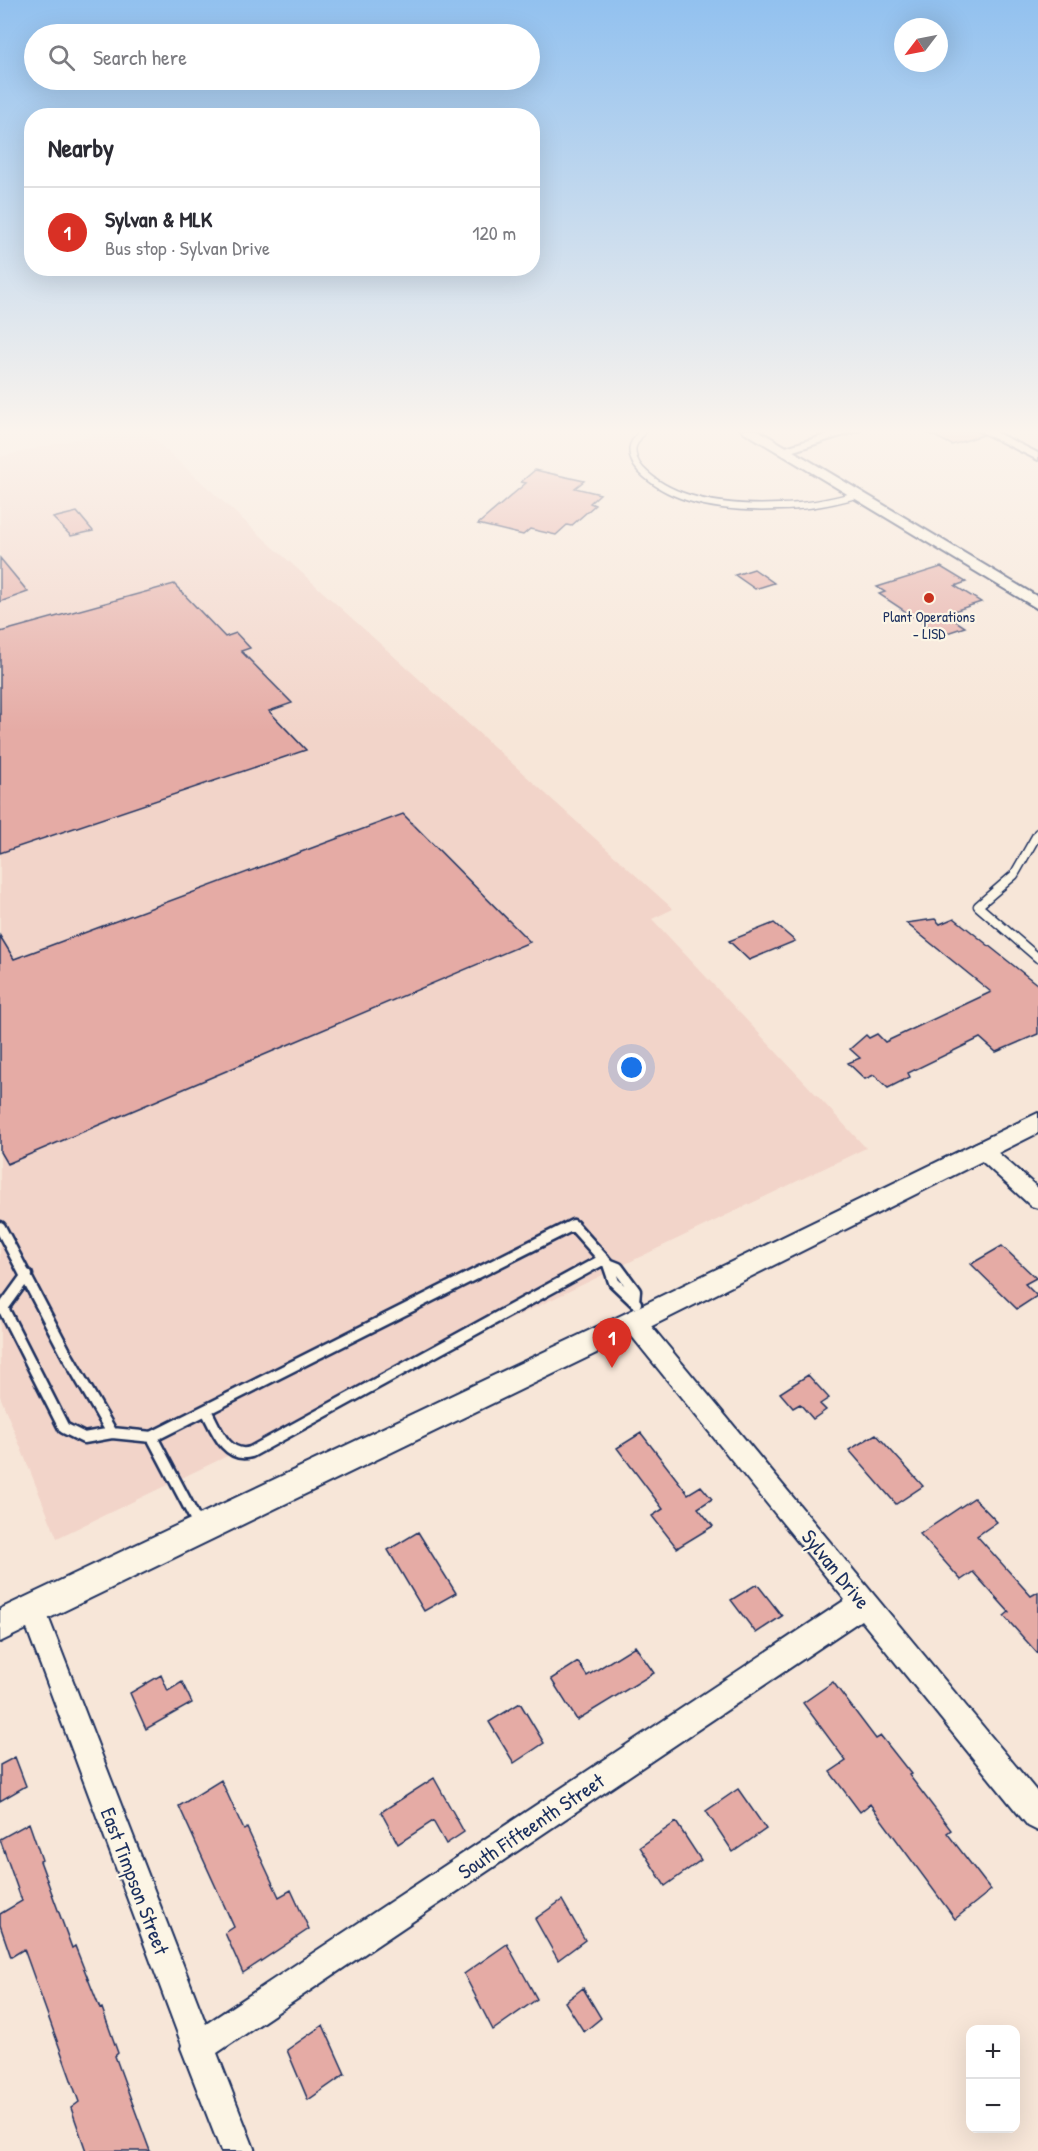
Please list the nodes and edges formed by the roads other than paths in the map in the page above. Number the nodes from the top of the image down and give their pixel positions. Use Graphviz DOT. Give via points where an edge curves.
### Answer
graph roads {
  1 [pos="915,530"];
  2 [pos="1038,604"];
  3 [pos="1038,833"];
  4 [pos="1038,958"];
  5 [pos="1038,1122"];
  6 [pos="981,1149"];
  7 [pos="1038,1200"];
  8 [pos="0,1227"];
  9 [pos="606,1261"];
  10 [pos="27,1275"];
  11 [pos="638,1313"];
  12 [pos="206,1410"];
  13 [pos="112,1433"];
  14 [pos="152,1437"];
  15 [pos="201,1530"];
  16 [pos="864,1603"];
  17 [pos="33,1610"];
  18 [pos="0,1626"];
  19 [pos="1038,1816"];
  20 [pos="198,2048"];
  21 [pos="238,2151"];
  1 -- 2 [label="street"];
  3 -- 4 [label="lane" via="1014,874 978,906"];
  5 -- 6 [label="street"];
  6 -- 7 [label="street"];
  6 -- 11 [label="street"];
  8 -- 10 [label="lane"];
  9 -- 11 [label="lane" via="608,1274"];
  9 -- 12 [label="lane" via="573,1225"];
  9 -- 12 [label="lane" via="245,1454 225,1443"];
  10 -- 13 [label="lane"];
  10 -- 13 [label="lane" via="3,1308 64,1428 84,1438"];
  11 -- 15 [label="street"];
  11 -- 16 [label="street, Sylvan Drive"];
  12 -- 14 [label="lane"];
  13 -- 14 [label="lane"];
  14 -- 15 [label="lane"];
  15 -- 17 [label="street"];
  16 -- 19 [label="street, Sylvan Drive"];
  16 -- 20 [label="street, South Fifteenth Street"];
  17 -- 18 [label="street"];
  17 -- 20 [label="street, East Timpson Street"];
  20 -- 21 [label="street, East Timpson Street"];
}
